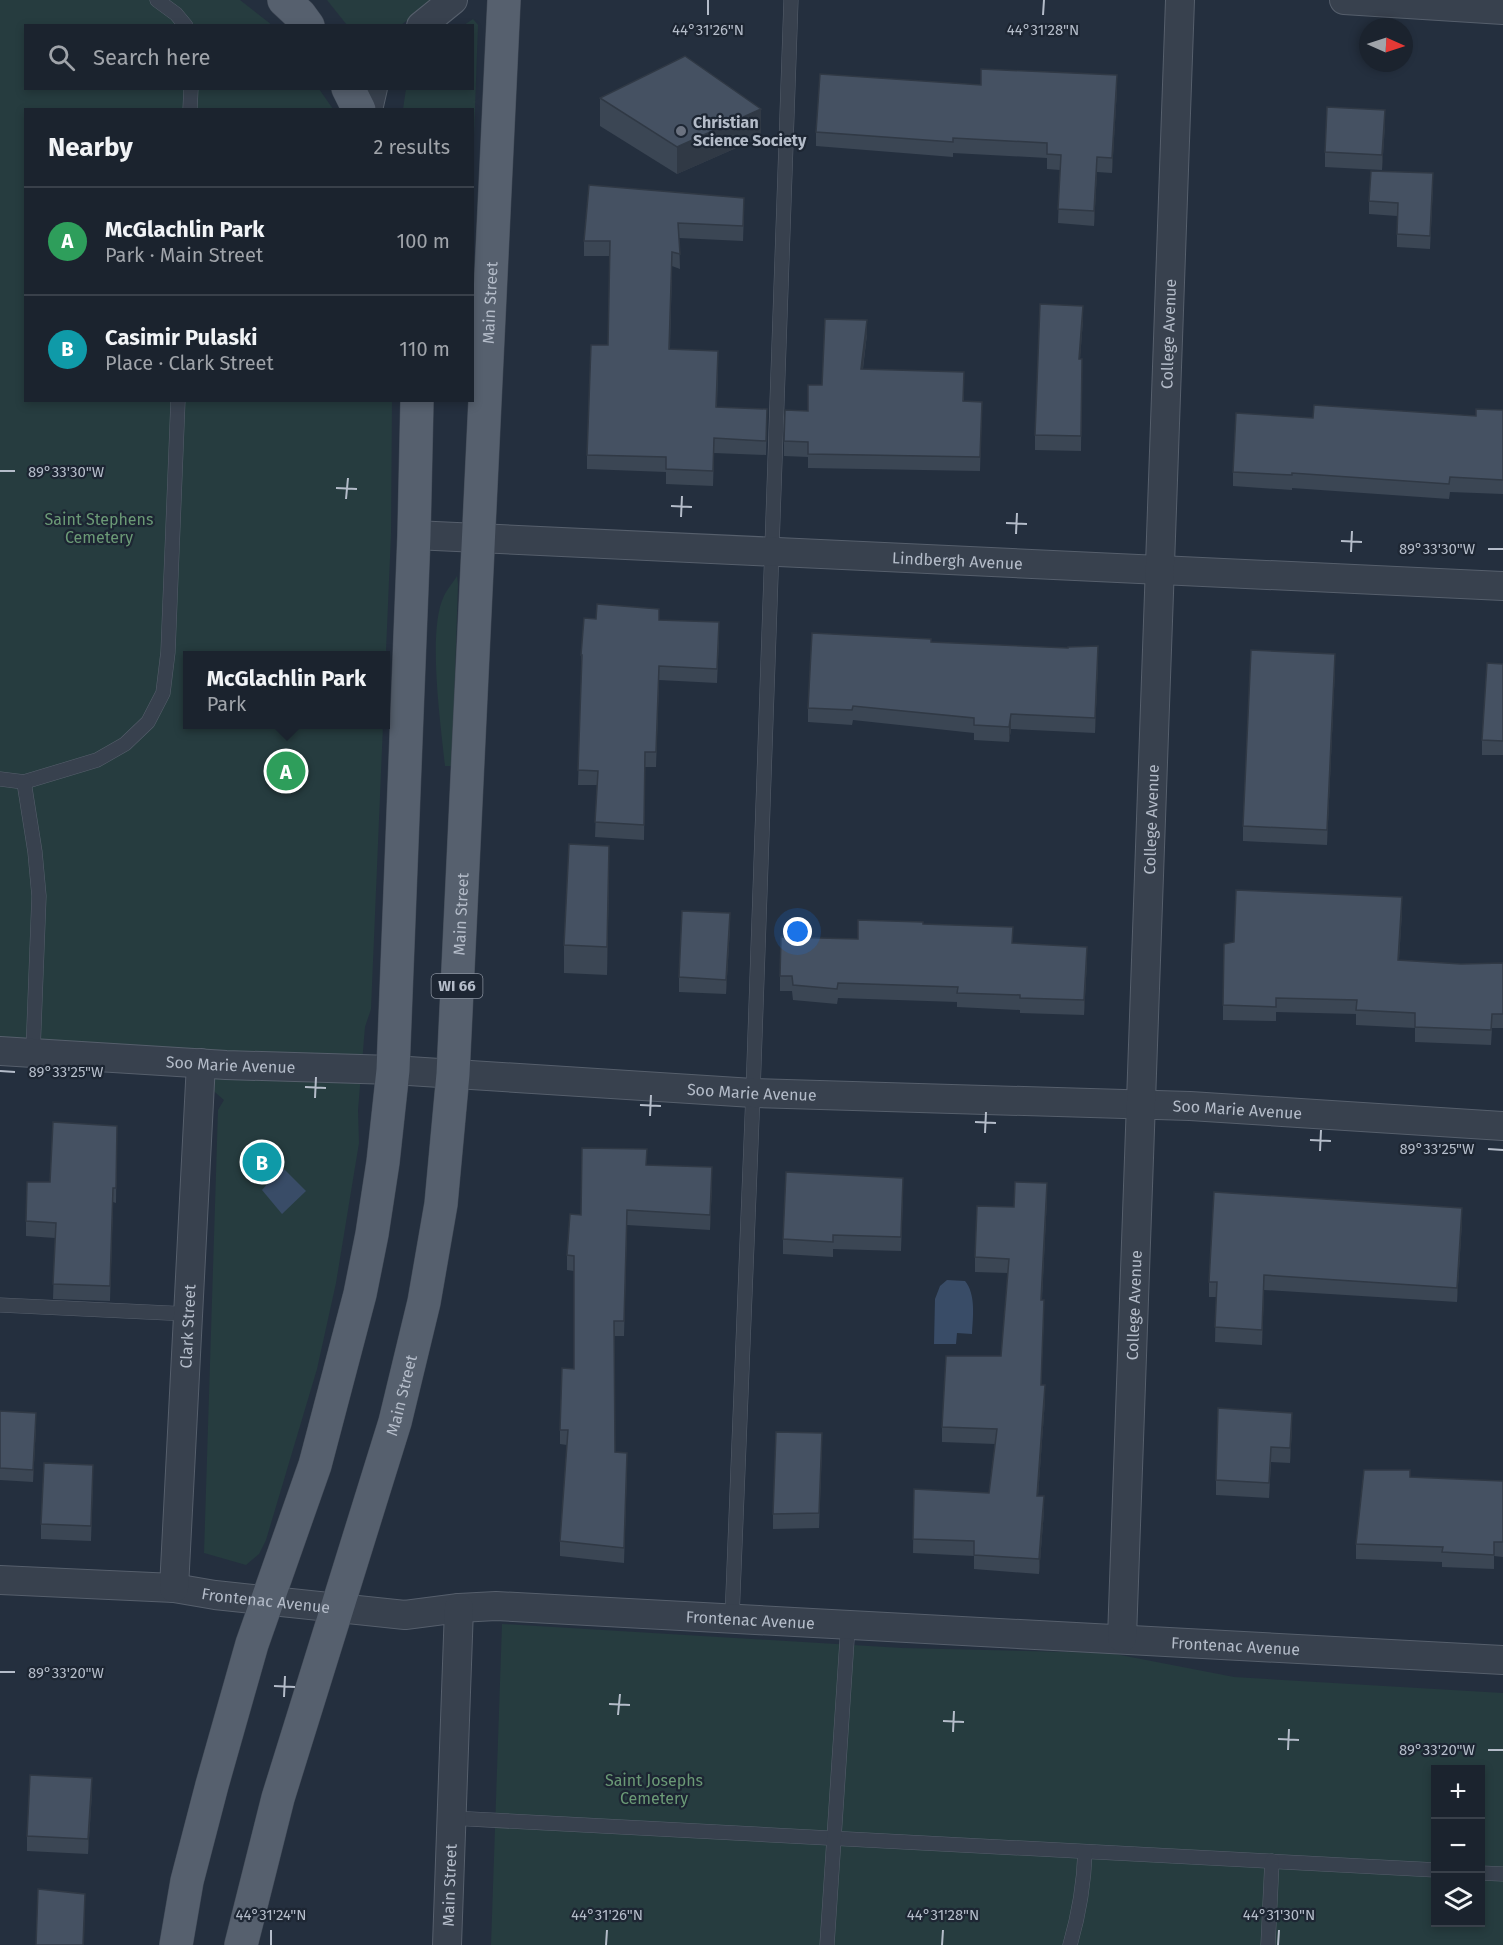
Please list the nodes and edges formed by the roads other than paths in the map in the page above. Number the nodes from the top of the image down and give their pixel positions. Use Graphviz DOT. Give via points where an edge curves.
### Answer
graph roads {
  1 [pos="158,0"];
  2 [pos="284,0"];
  3 [pos="453,0"];
  4 [pos="504,0"];
  5 [pos="791,0"];
  6 [pos="1180,0"];
  7 [pos="1344,0"];
  8 [pos="1503,10"];
  9 [pos="184,24"];
  10 [pos="307,24"];
  11 [pos="423,24"];
  12 [pos="191,90"];
  13 [pos="349,90"];
  14 [pos="373,90"];
  15 [pos="190,108"];
  16 [pos="358,108"];
  17 [pos="368,108"];
  18 [pos="178,402"];
  19 [pos="417,402"];
  20 [pos="414,535"];
  21 [pos="478,538"];
  22 [pos="772,552"];
  23 [pos="1158,569"];
  24 [pos="1503,586"];
  25 [pos="0,779"];
  26 [pos="24,782"];
  27 [pos="0,1051"];
  28 [pos="33,1053"];
  29 [pos="201,1063"];
  30 [pos="393,1070"];
  31 [pos="453,1074"];
  32 [pos="753,1093"];
  33 [pos="1141,1104"];
  34 [pos="1503,1126"];
  35 [pos="0,1305"];
  36 [pos="189,1314"];
  37 [pos="0,1580"];
  38 [pos="174,1588"];
  39 [pos="268,1601"];
  40 [pos="336,1608"];
  41 [pos="459,1608"];
  42 [pos="732,1619"];
  43 [pos="848,1625"];
  44 [pos="1122,1638"];
  45 [pos="1503,1660"];
  46 [pos="451,1818"];
  47 [pos="834,1838"];
  48 [pos="1085,1852"];
  49 [pos="1272,1861"];
  50 [pos="1431,1870"];
  51 [pos="1485,1873"];
  52 [pos="1503,1874"];
  53 [pos="176,1945"];
  54 [pos="241,1945"];
  55 [pos="447,1945"];
  56 [pos="827,1945"];
  57 [pos="1070,1945"];
  58 [pos="1268,1945"];
  1 -- 9 [label="lane"];
  2 -- 10 [label="main road"];
  3 -- 11 [label="street"];
  4 -- 21 [label="main road, Main Street / WI 66"];
  5 -- 22 [label="lane"];
  6 -- 23 [label="street, College Avenue"];
  7 -- 8 [label="street"];
  12 -- 15 [label="lane"];
  13 -- 16 [label="main road"];
  14 -- 17 [label="street"];
  18 -- 26 [label="lane" via="163,693 148,722 125,744 98,760"];
  19 -- 20 [label="main road"];
  20 -- 21 [label="street, Lindbergh Avenue"];
  20 -- 30 [label="main road"];
  21 -- 22 [label="street, Lindbergh Avenue"];
  21 -- 31 [label="main road, Main Street / WI 66"];
  22 -- 23 [label="street, Lindbergh Avenue"];
  22 -- 32 [label="lane"];
  23 -- 24 [label="street, Lindbergh Avenue"];
  23 -- 33 [label="street, College Avenue"];
  25 -- 26 [label="lane"];
  26 -- 28 [label="lane" via="39,896"];
  27 -- 28 [label="street, Soo Marie Avenue"];
  28 -- 29 [label="street, Soo Marie Avenue"];
  29 -- 30 [label="street, Soo Marie Avenue"];
  29 -- 36 [label="street, Clark Street"];
  30 -- 31 [label="street, Soo Marie Avenue"];
  30 -- 39 [label="main road" via="383,1162 360,1294 315,1465"];
  31 -- 32 [label="street, Soo Marie Avenue"];
  31 -- 40 [label="main road, Main Street / WI 66" via="441,1204 424,1302 394,1422"];
  32 -- 33 [label="street, Soo Marie Avenue"];
  32 -- 42 [label="lane"];
  33 -- 34 [label="street, Soo Marie Avenue"];
  33 -- 44 [label="street, College Avenue"];
  35 -- 36 [label="lane"];
  36 -- 38 [label="street, Clark Street"];
  37 -- 38 [label="street, Frontenac Avenue"];
  38 -- 39 [label="street, Frontenac Avenue"];
  39 -- 40 [label="street, Frontenac Avenue"];
  39 -- 53 [label="main road" via="212,1785 187,1881"];
  40 -- 41 [label="street, Frontenac Avenue" via="405,1615"];
  40 -- 54 [label="main road, Main Street / WI 66" via="278,1798"];
  41 -- 42 [label="street, Frontenac Avenue" via="495,1606"];
  41 -- 46 [label="street, Main Street"];
  42 -- 43 [label="street, Frontenac Avenue"];
  43 -- 44 [label="street, Frontenac Avenue"];
  43 -- 47 [label="lane"];
  44 -- 45 [label="street, Frontenac Avenue"];
  46 -- 47 [label="lane"];
  46 -- 55 [label="street, Main Street"];
  47 -- 48 [label="lane"];
  47 -- 56 [label="lane"];
  48 -- 49 [label="lane"];
  48 -- 57 [label="lane" via="1084,1884"];
  49 -- 50 [label="lane"];
  49 -- 58 [label="lane"];
  51 -- 52 [label="lane"];
}
